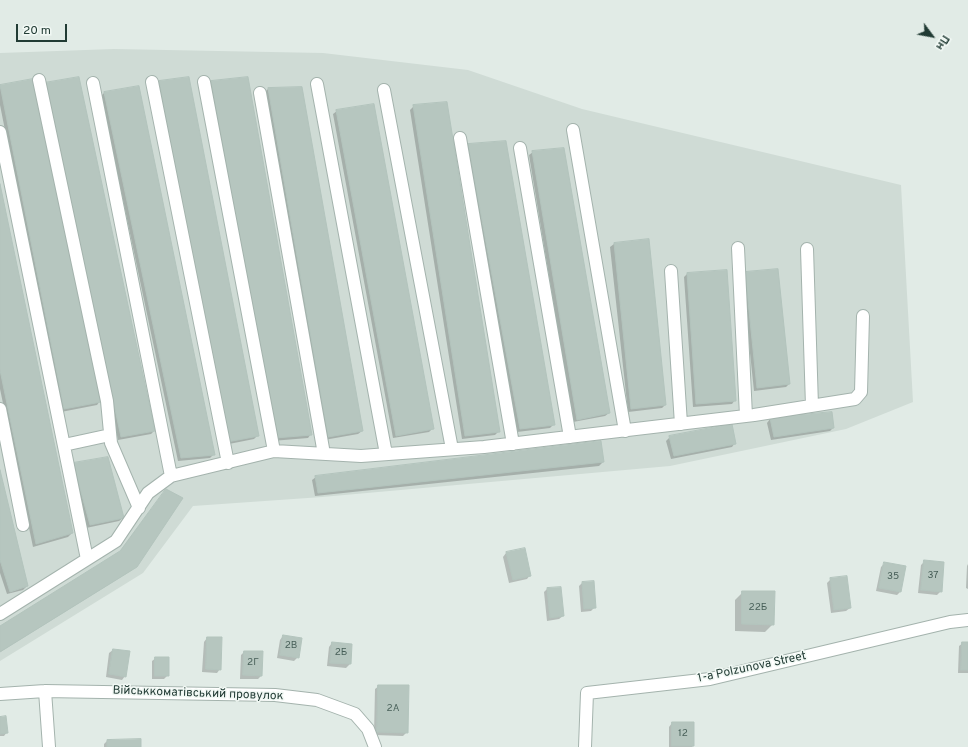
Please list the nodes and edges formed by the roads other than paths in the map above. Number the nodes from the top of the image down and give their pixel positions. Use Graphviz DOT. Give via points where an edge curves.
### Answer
graph roads {
  1 [pos="39,80"];
  2 [pos="152,82"];
  3 [pos="204,82"];
  4 [pos="93,83"];
  5 [pos="317,84"];
  6 [pos="384,90"];
  7 [pos="260,93"];
  8 [pos="573,130"];
  9 [pos="0,132"];
  10 [pos="460,138"];
  11 [pos="520,148"];
  12 [pos="738,248"];
  13 [pos="806,249"];
  14 [pos="671,271"];
  15 [pos="863,316"];
  16 [pos="812,406"];
  17 [pos="0,409"];
  18 [pos="746,416"];
  19 [pos="681,424"];
  20 [pos="625,431"];
  21 [pos="110,435"];
  22 [pos="570,437"];
  23 [pos="513,444"];
  24 [pos="64,446"];
  25 [pos="452,450"];
  26 [pos="274,451"];
  27 [pos="324,454"];
  28 [pos="386,454"];
  29 [pos="228,463"];
  30 [pos="171,476"];
  31 [pos="139,508"];
  32 [pos="23,525"];
  33 [pos="87,560"];
  34 [pos="0,614"];
  35 [pos="968,620"];
  36 [pos="45,691"];
  37 [pos="0,694"];
  38 [pos="49,747"];
  39 [pos="375,747"];
  40 [pos="585,747"];
  1 -- 21 [label="street" via="107,401"];
  2 -- 29 [label="street"];
  3 -- 26 [label="street"];
  4 -- 30 [label="street"];
  5 -- 28 [label="street"];
  6 -- 25 [label="street"];
  7 -- 27 [label="street"];
  8 -- 20 [label="street"];
  9 -- 24 [label="street"];
  10 -- 23 [label="street"];
  11 -- 22 [label="street"];
  12 -- 18 [label="street"];
  13 -- 16 [label="street"];
  14 -- 19 [label="street"];
  15 -- 16 [label="street" via="862,392 855,399"];
  16 -- 18 [label="street"];
  17 -- 32 [label="street"];
  18 -- 19 [label="street"];
  19 -- 20 [label="street"];
  20 -- 22 [label="street"];
  21 -- 24 [label="street"];
  21 -- 31 [label="street" via="111,443"];
  22 -- 23 [label="street"];
  23 -- 25 [label="street"];
  24 -- 33 [label="street"];
  25 -- 28 [label="street"];
  26 -- 27 [label="street"];
  26 -- 29 [label="street"];
  27 -- 28 [label="street"];
  29 -- 30 [label="street"];
  30 -- 31 [label="street" via="148,493"];
  31 -- 33 [label="street" via="116,541"];
  33 -- 34 [label="street"];
  35 -- 40 [label="street, 1-a Polzunova Street" via="950,622 710,679 587,693"];
  36 -- 37 [label="street, Військкоматівський провулок"];
  36 -- 38 [label="street"];
  36 -- 39 [label="street, Військкоматівський провулок" via="275,695 317,700 355,714 368,729"];
}
